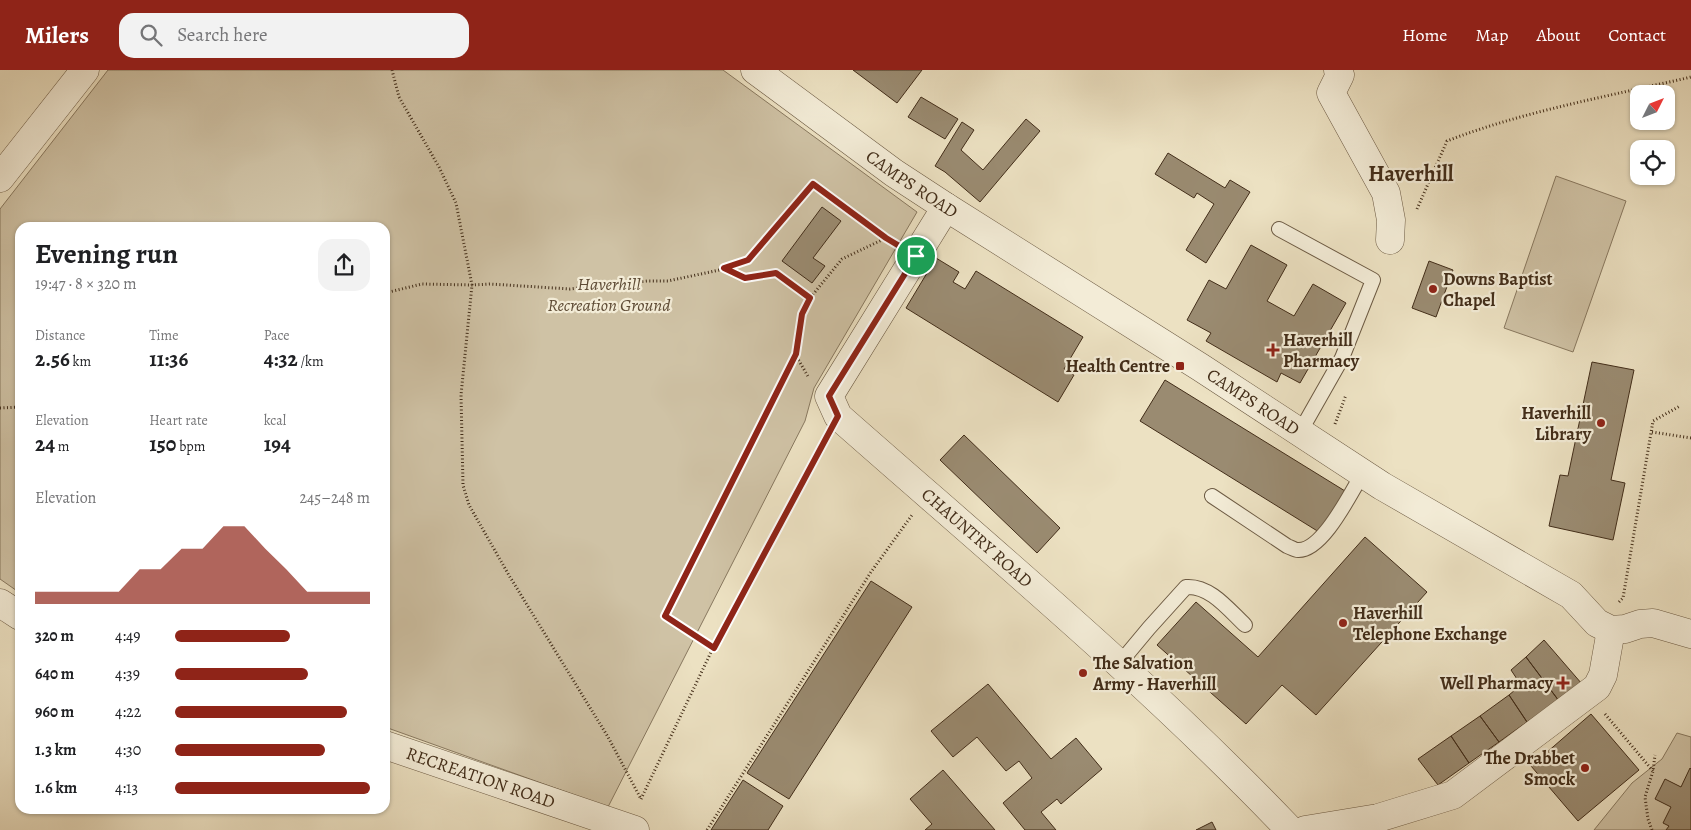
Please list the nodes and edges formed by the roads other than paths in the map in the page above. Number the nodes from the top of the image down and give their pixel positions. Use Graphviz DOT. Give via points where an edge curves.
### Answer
graph roads {
  1 [pos="85,70"];
  2 [pos="1342,72"];
  3 [pos="770,74"];
  4 [pos="0,178"];
  5 [pos="946,207"];
  6 [pos="1279,228"];
  7 [pos="1390,240"];
  8 [pos="1300,432"];
  9 [pos="1363,473"];
  10 [pos="1212,496"];
  11 [pos="0,604"];
  12 [pos="15,613"];
  13 [pos="1245,625"];
  14 [pos="1604,626"];
  15 [pos="1691,634"];
  16 [pos="1119,664"];
  17 [pos="390,746"];
  18 [pos="631,828"];
  19 [pos="1290,830"];
  20 [pos="1305,830"];
  1 -- 4 [label="street"];
  2 -- 7 [label="street" via="1331,93 1386,193 1392,220"];
  3 -- 5 [label="street, CAMPS ROAD" via="894,173"];
  5 -- 8 [label="street, CAMPS ROAD"];
  5 -- 16 [label="street, CHAUNTRY ROAD" via="829,396 838,416"];
  6 -- 8 [label="lane" via="1374,280 1342,358"];
  8 -- 9 [label="street, CAMPS ROAD"];
  9 -- 10 [label="lane" via="1325,533 1309,548 1298,550"];
  9 -- 14 [label="street, CAMPS ROAD" via="1571,595"];
  11 -- 12 [label="street"];
  13 -- 16 [label="lane" via="1206,591 1196,586 1186,587"];
  14 -- 15 [label="street" via="1625,629 1653,623"];
  14 -- 20 [label="street" via="1603,675 1597,687 1453,795 1378,818"];
  16 -- 19 [label="street, CHAUNTRY ROAD"];
  17 -- 18 [label="street, RECREATION ROAD"];
}
